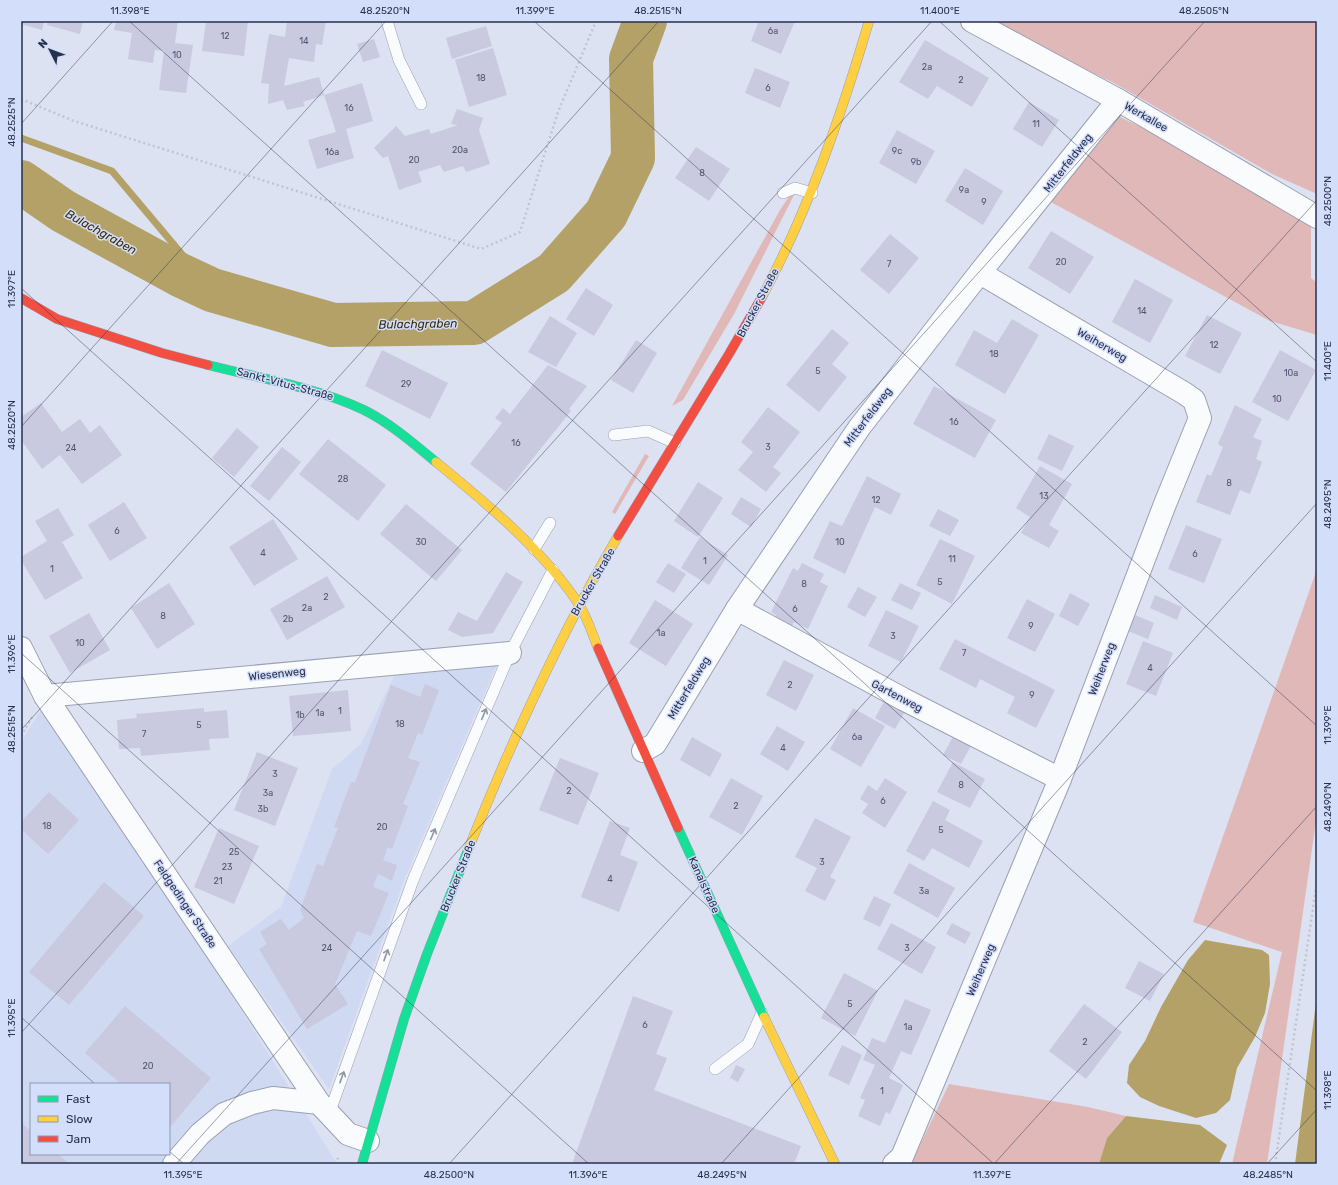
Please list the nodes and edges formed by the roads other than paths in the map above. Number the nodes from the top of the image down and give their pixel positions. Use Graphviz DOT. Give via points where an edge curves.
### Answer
graph roads {
  1 [pos="387,21"];
  2 [pos="869,21"];
  3 [pos="972,21"];
  4 [pos="1118,100"];
  5 [pos="422,104"];
  6 [pos="812,192"];
  7 [pos="783,193"];
  8 [pos="1317,217"];
  9 [pos="980,273"];
  10 [pos="21,298"];
  11 [pos="614,436"];
  12 [pos="675,443"];
  13 [pos="550,523"];
  14 [pos="534,549"];
  15 [pos="553,570"];
  16 [pos="579,604"];
  17 [pos="737,609"];
  18 [pos="21,648"];
  19 [pos="510,653"];
  20 [pos="44,696"];
  21 [pos="643,751"];
  22 [pos="1060,779"];
  23 [pos="762,1013"];
  24 [pos="715,1069"];
  25 [pos="324,1109"];
  26 [pos="368,1141"];
  27 [pos="174,1164"];
  28 [pos="362,1164"];
  29 [pos="836,1164"];
  30 [pos="894,1164"];
  1 -- 5 [label="lane" via="399,60"];
  2 -- 6 [label="street, Brucker Straße" via="844,105"];
  3 -- 4 [label="street, Werkallee"];
  4 -- 8 [label="street, Werkallee"];
  4 -- 9 [label="street, Mitterfeldweg"];
  6 -- 7 [label="lane" via="795,188"];
  6 -- 12 [label="street, Brucker Straße" via="778,268"];
  9 -- 17 [label="street, Mitterfeldweg" via="859,428"];
  9 -- 22 [label="street, Weiherweg" via="1184,392 1194,400 1200,418"];
  10 -- 14 [label="street, Sankt-Vitus-Straße" via="57,319 162,353 320,393 364,410 395,429 462,483"];
  11 -- 12 [label="lane" via="648,431"];
  12 -- 16 [label="street, Brucker Straße"];
  13 -- 14 [label="lane"];
  14 -- 15 [label="street, Sankt-Vitus-Straße"];
  15 -- 16 [label="street, Sankt-Vitus-Straße"];
  15 -- 19 [label="lane"];
  16 -- 21 [label="street, Kanalstraße"];
  16 -- 26 [label="street, Brucker Straße" via="538,684 501,766 437,928 405,1018"];
  17 -- 21 [label="street, Mitterfeldweg" via="655,744"];
  17 -- 22 [label="street, Gartenweg" via="903,699"];
  18 -- 20 [label="street, Feldgedinger Straße"];
  19 -- 20 [label="street, Wiesenweg"];
  25 -- 19 [label="lane, one-way" via="413,880"];
  20 -- 25 [label="street, Feldgedinger Straße"];
  21 -- 23 [label="street, Kanalstraße"];
  22 -- 30 [label="street, Weiherweg" via="902,1157"];
  23 -- 24 [label="lane" via="748,1044"];
  23 -- 29 [label="street, Kanalstraße"];
  25 -- 26 [label="street, Feldgedinger Straße" via="348,1134"];
  25 -- 27 [label="street" via="273,1098 252,1103 224,1114 200,1134"];
  26 -- 28 [label="street, Brucker Straße"];
}
